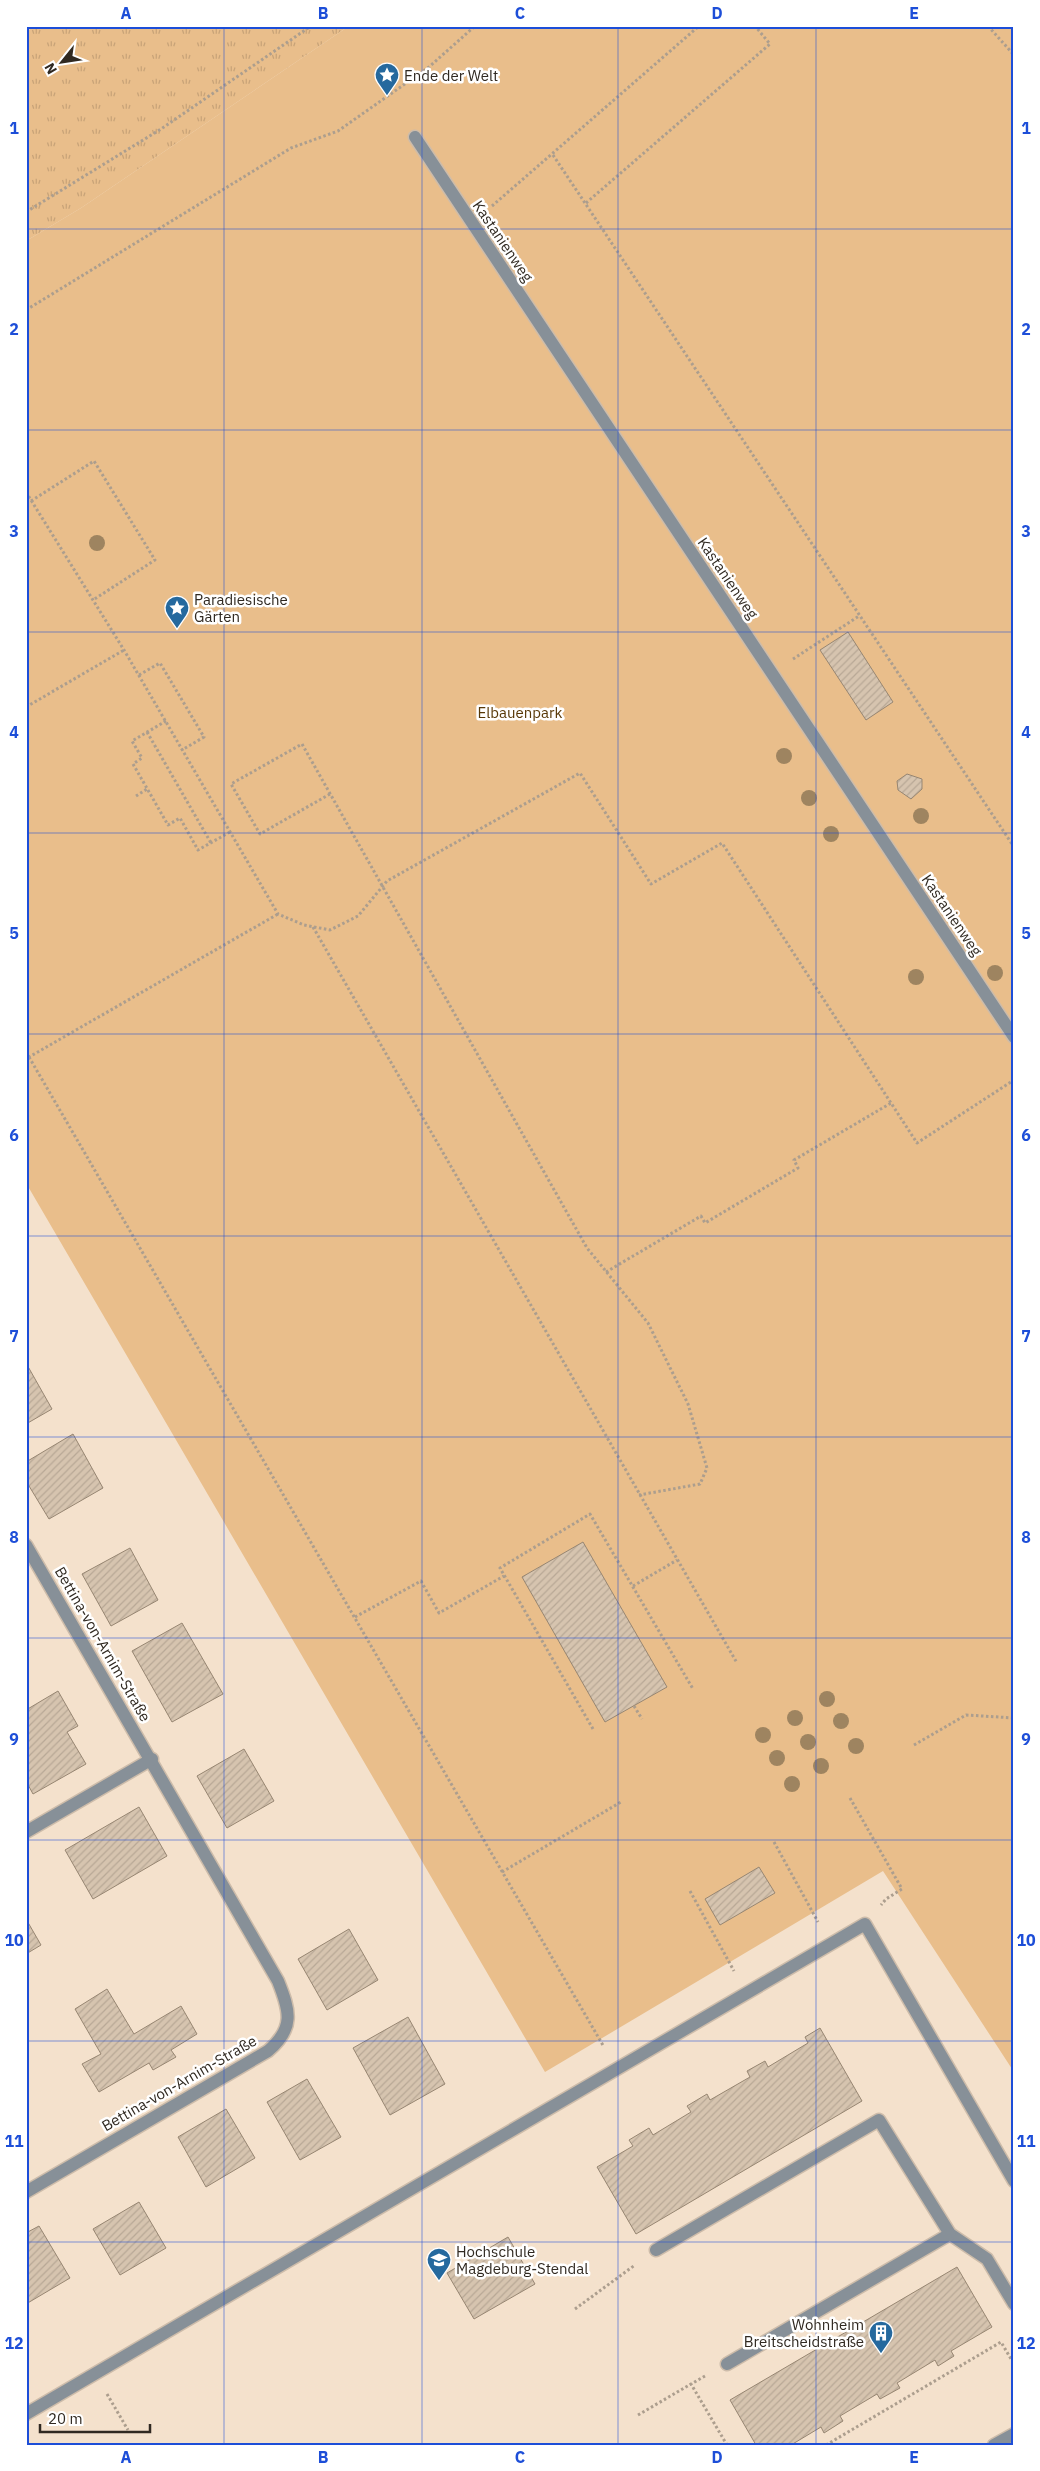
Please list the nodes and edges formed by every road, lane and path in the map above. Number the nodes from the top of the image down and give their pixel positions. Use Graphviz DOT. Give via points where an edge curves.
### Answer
graph roads {
  1 [pos="310,26"];
  2 [pos="475,26"];
  3 [pos="699,26"];
  4 [pos="755,26"];
  5 [pos="988,26"];
  6 [pos="1014,55"];
  7 [pos="415,137"];
  8 [pos="554,155"];
  9 [pos="586,203"];
  10 [pos="26,212"];
  11 [pos="472,223"];
  12 [pos="26,310"];
  13 [pos="26,492"];
  14 [pos="31,501"];
  15 [pos="93,600"];
  16 [pos="859,616"];
  17 [pos="124,650"];
  18 [pos="772,673"];
  19 [pos="138,675"];
  20 [pos="26,706"];
  21 [pos="166,721"];
  22 [pos="147,732"];
  23 [pos="182,750"];
  24 [pos="147,789"];
  25 [pos="330,794"];
  26 [pos="136,796"];
  27 [pos="230,832"];
  28 [pos="211,843"];
  29 [pos="1014,847"];
  30 [pos="382,886"];
  31 [pos="278,914"];
  32 [pos="312,927"];
  33 [pos="1014,1036"];
  34 [pos="26,1052"];
  35 [pos="29,1057"];
  36 [pos="1014,1080"];
  37 [pos="891,1103"];
  38 [pos="606,1272"];
  39 [pos="639,1495"];
  40 [pos="26,1544"];
  41 [pos="677,1560"];
  42 [pos="504,1576"];
  43 [pos="633,1586"];
  44 [pos="355,1618"];
  45 [pos="737,1663"];
  46 [pos="693,1689"];
  47 [pos="634,1706"];
  48 [pos="1014,1718"];
  49 [pos="642,1719"];
  50 [pos="593,1729"];
  51 [pos="914,1746"];
  52 [pos="152,1759"];
  53 [pos="850,1798"];
  54 [pos="621,1802"];
  55 [pos="26,1832"];
  56 [pos="774,1842"];
  57 [pos="502,1872"];
  58 [pos="690,1891"];
  59 [pos="886,1898"];
  60 [pos="830,1944"];
  61 [pos="746,1994"];
  62 [pos="617,2069"];
  63 [pos="1014,2181"];
  64 [pos="26,2192"];
  65 [pos="950,2234"];
  66 [pos="656,2250"];
  67 [pos="1014,2304"];
  68 [pos="575,2310"];
  69 [pos="726,2364"];
  70 [pos="1014,2364"];
  71 [pos="95,2374"];
  72 [pos="691,2384"];
  73 [pos="26,2414"];
  74 [pos="638,2415"];
  75 [pos="128,2430"];
  76 [pos="1014,2434"];
  77 [pos="727,2445"];
  78 [pos="826,2445"];
  79 [pos="994,2445"];
  1 -- 10 [label="path" via="161,129"];
  2 -- 12 [label="path" via="429,66 338,131 291,148"];
  3 -- 8 [label="path"];
  4 -- 9 [label="path" via="770,44"];
  5 -- 6 [label="path"];
  7 -- 11 [label="street, Kastanienweg"];
  8 -- 9 [label="path"];
  8 -- 11 [label="path"];
  9 -- 16 [label="path"];
  11 -- 18 [label="street, Kastanienweg"];
  13 -- 14 [label="path"];
  14 -- 15 [label="path"];
  14 -- 15 [label="path" via="94,461 155,560"];
  15 -- 17 [label="path"];
  16 -- 18 [label="path"];
  16 -- 29 [label="path"];
  17 -- 19 [label="path"];
  17 -- 20 [label="path"];
  18 -- 33 [label="street, Kastanienweg"];
  19 -- 21 [label="path"];
  19 -- 23 [label="path" via="160,663 204,737"];
  21 -- 22 [label="path"];
  21 -- 23 [label="path"];
  22 -- 24 [label="path" via="132,741 142,758 132,764"];
  22 -- 28 [label="path"];
  23 -- 27 [label="path"];
  24 -- 26 [label="path"];
  24 -- 28 [label="path" via="168,824 180,818 198,850"];
  25 -- 25 [label="path" via="302,744 231,784 260,834"];
  25 -- 30 [label="path"];
  27 -- 28 [label="path"];
  27 -- 31 [label="path"];
  30 -- 32 [label="path" via="358,916 330,930"];
  30 -- 37 [label="path" via="580,773 651,884 722,843"];
  30 -- 38 [label="path" via="587,1248"];
  31 -- 32 [label="path"];
  31 -- 35 [label="path"];
  32 -- 39 [label="path"];
  34 -- 35 [label="path"];
  35 -- 44 [label="path"];
  36 -- 37 [label="path" via="916,1143"];
  37 -- 38 [label="path" via="794,1160 798,1168 705,1223 701,1216"];
  38 -- 39 [label="path" via="648,1323 688,1404 707,1468 700,1484"];
  39 -- 41 [label="path"];
  40 -- 52 [label="street, Bettina-von-Arnim-Straße"];
  41 -- 43 [label="path"];
  41 -- 45 [label="path"];
  42 -- 43 [label="path" via="500,1568 590,1514"];
  42 -- 44 [label="path" via="439,1613 421,1581"];
  42 -- 50 [label="path"];
  43 -- 46 [label="path"];
  44 -- 57 [label="path"];
  47 -- 49 [label="path"];
  48 -- 51 [label="path" via="966,1715"];
  52 -- 55 [label="street"];
  52 -- 64 [label="street, Bettina-von-Arnim-Straße" via="278,1981 286,2001 287,2026 284,2035 268,2051"];
  53 -- 59 [label="path" via="902,1889"];
  54 -- 57 [label="path"];
  56 -- 60 [label="path"];
  57 -- 62 [label="path"];
  58 -- 61 [label="path"];
  60 -- 61 [label="street"];
  60 -- 63 [label="street" via="865,1924"];
  61 -- 62 [label="street"];
  62 -- 71 [label="street"];
  65 -- 66 [label="street" via="879,2120"];
  65 -- 67 [label="street" via="987,2259"];
  65 -- 69 [label="street"];
  66 -- 68 [label="path"];
  69 -- 72 [label="path"];
  70 -- 78 [label="path" via="1001,2342"];
  71 -- 73 [label="street"];
  71 -- 75 [label="path"];
  72 -- 74 [label="path"];
  72 -- 77 [label="path"];
  76 -- 79 [label="street"];
}
